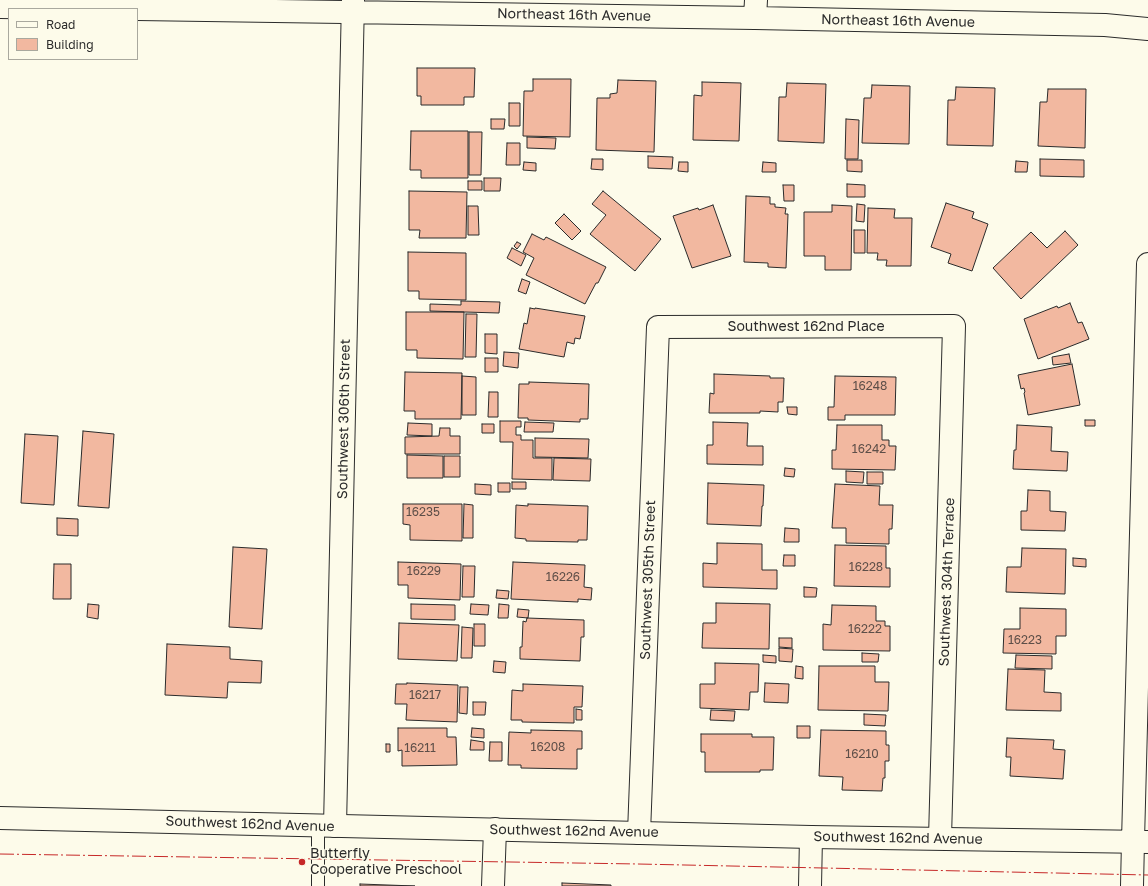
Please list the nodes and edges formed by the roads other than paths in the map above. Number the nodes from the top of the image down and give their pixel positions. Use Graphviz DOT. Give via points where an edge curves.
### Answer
graph roads {
  1 [pos="352,6"];
  2 [pos="0,7"];
  3 [pos="756,9"];
  4 [pos="1148,29"];
  5 [pos="1148,264"];
  6 [pos="954,326"];
  7 [pos="658,327"];
  8 [pos="1146,399"];
  9 [pos="0,818"];
  10 [pos="327,826"];
  11 [pos="495,829"];
  12 [pos="639,833"];
  13 [pos="811,837"];
  14 [pos="940,838"];
  15 [pos="1140,841"];
  16 [pos="318,886"];
  17 [pos="494,886"];
  18 [pos="810,886"];
  19 [pos="1132,886"];
  1 -- 2 [label="street, Northeast 16th Avenue"];
  1 -- 3 [label="street, Northeast 16th Avenue"];
  1 -- 10 [label="street, Southwest 306th Street"];
  3 -- 4 [label="street, Northeast 16th Avenue"];
  5 -- 8 [label="street"];
  6 -- 7 [label="street, Southwest 162nd Place"];
  6 -- 14 [label="street, Southwest 304th Terrace"];
  7 -- 12 [label="street, Southwest 305th Street"];
  8 -- 15 [label="street"];
  9 -- 10 [label="street, Southwest 162nd Avenue"];
  10 -- 11 [label="street, Southwest 162nd Avenue"];
  10 -- 16 [label="lane"];
  11 -- 12 [label="street, Southwest 162nd Avenue"];
  11 -- 17 [label="street"];
  12 -- 13 [label="street, Southwest 162nd Avenue"];
  13 -- 14 [label="street, Southwest 162nd Avenue"];
  13 -- 18 [label="street"];
  14 -- 15 [label="street, Southwest 162nd Avenue"];
  15 -- 19 [label="street"];
}
